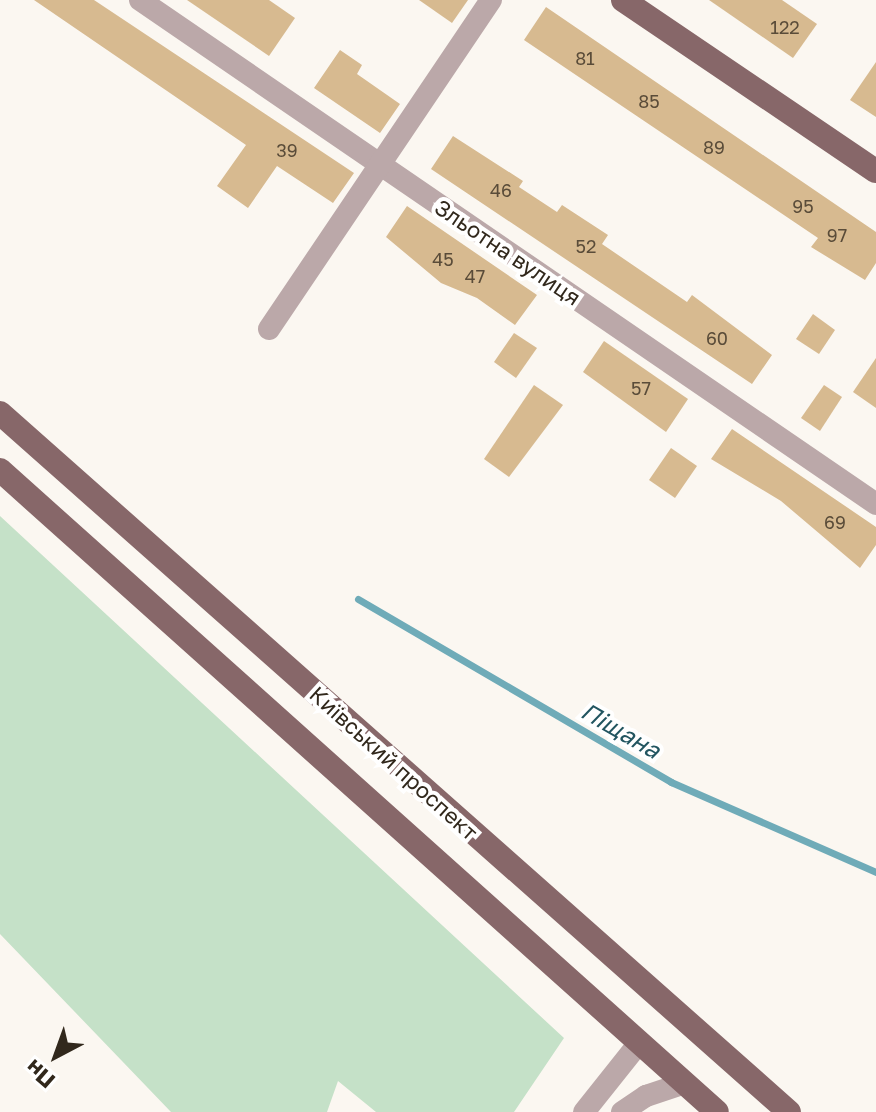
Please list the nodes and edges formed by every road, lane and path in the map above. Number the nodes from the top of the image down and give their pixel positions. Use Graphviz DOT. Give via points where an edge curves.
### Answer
graph roads {
  1 [pos="140,0"];
  2 [pos="491,0"];
  3 [pos="623,0"];
  4 [pos="380,164"];
  5 [pos="876,171"];
  6 [pos="269,329"];
  7 [pos="0,413"];
  8 [pos="0,470"];
  9 [pos="876,504"];
  10 [pos="639,1043"];
  11 [pos="685,1083"];
  12 [pos="584,1112"];
  13 [pos="622,1112"];
  14 [pos="717,1112"];
  15 [pos="789,1112"];
  1 -- 4 [label="street, Зльотна вулиця"];
  2 -- 4 [label="street"];
  3 -- 5 [label="main road"];
  4 -- 6 [label="street"];
  4 -- 9 [label="street, Зльотна вулиця"];
  7 -- 15 [label="main road, Київський проспект"];
  8 -- 10 [label="main road, Київський проспект"];
  10 -- 11 [label="main road, Київський проспект"];
  10 -- 12 [label="street"];
  11 -- 13 [label="street" via="646,1096"];
  11 -- 14 [label="main road, Київський проспект"];
}
